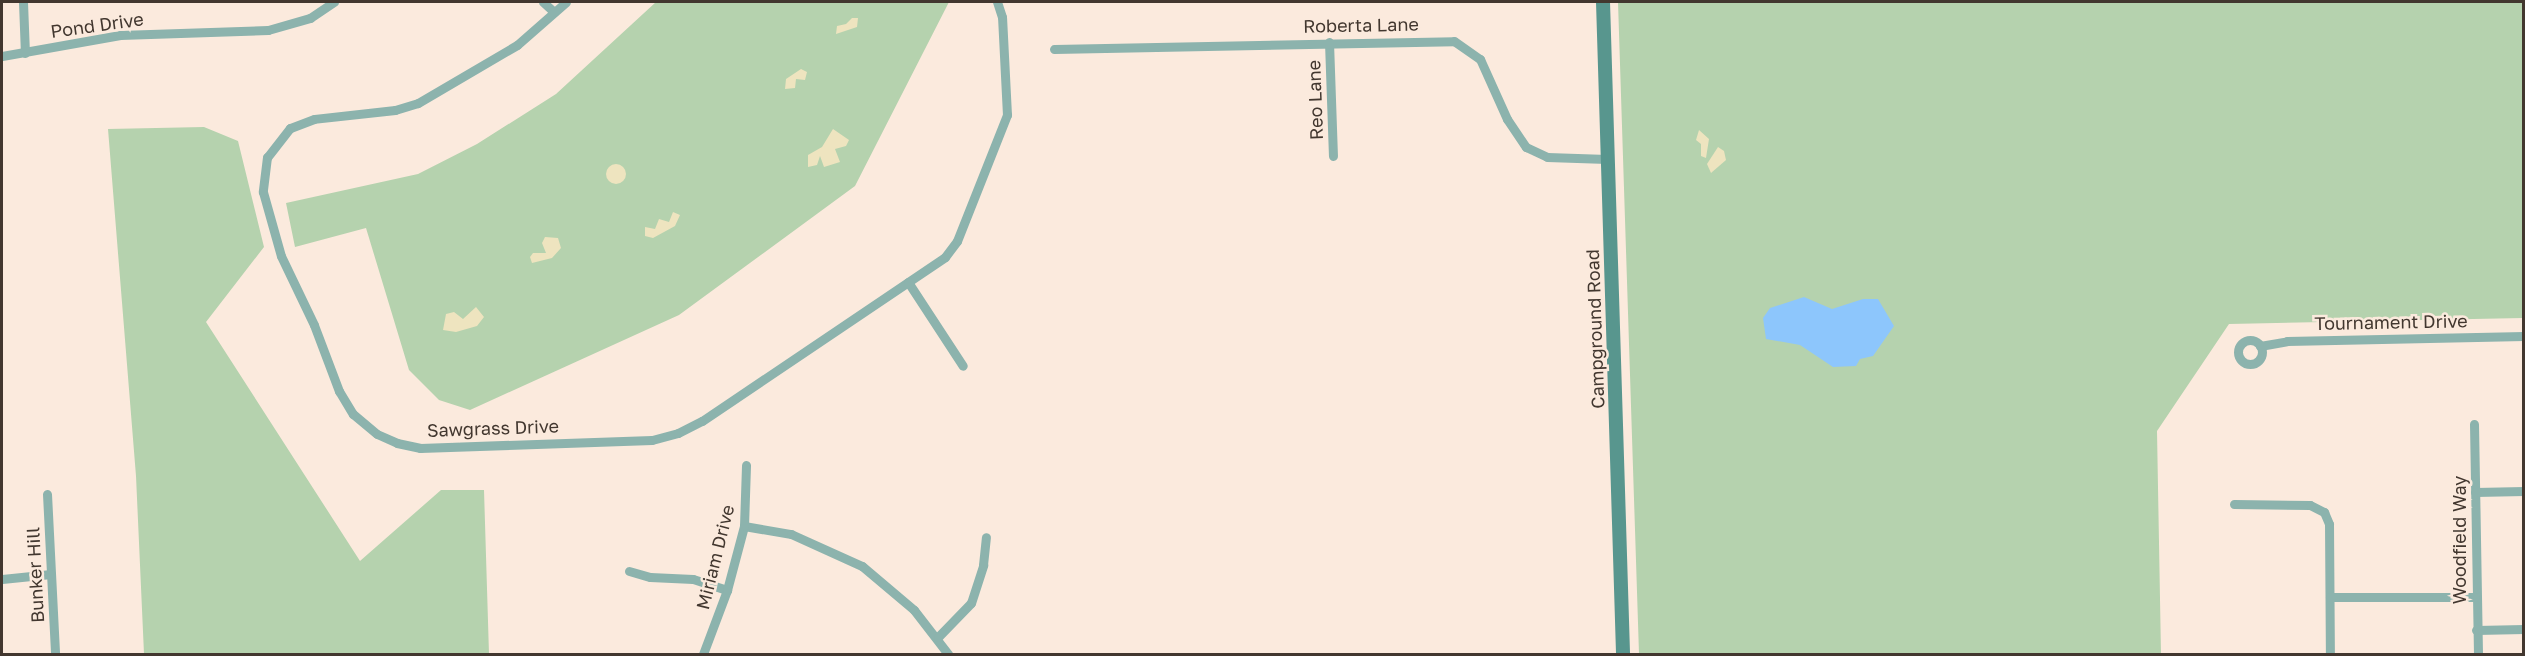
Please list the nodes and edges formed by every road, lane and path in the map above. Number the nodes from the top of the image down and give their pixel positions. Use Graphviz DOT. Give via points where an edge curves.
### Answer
graph roads {
  1 [pos="23,2"];
  2 [pos="334,2"];
  3 [pos="543,2"];
  4 [pos="566,2"];
  5 [pos="997,2"];
  6 [pos="1603,2"];
  7 [pos="554,12"];
  8 [pos="1329,42"];
  9 [pos="1054,49"];
  10 [pos="25,53"];
  11 [pos="2,56"];
  12 [pos="1333,156"];
  13 [pos="1607,159"];
  14 [pos="908,282"];
  15 [pos="2523,336"];
  16 [pos="2260,346"];
  17 [pos="963,366"];
  18 [pos="2474,424"];
  19 [pos="746,465"];
  20 [pos="2523,491"];
  21 [pos="2475,492"];
  22 [pos="47,494"];
  23 [pos="2234,504"];
  24 [pos="744,526"];
  25 [pos="986,537"];
  26 [pos="629,571"];
  27 [pos="51,574"];
  28 [pos="2,579"];
  29 [pos="727,590"];
  30 [pos="2330,597"];
  31 [pos="2475,597"];
  32 [pos="2523,629"];
  33 [pos="2476,630"];
  34 [pos="938,637"];
  35 [pos="55,654"];
  36 [pos="703,654"];
  37 [pos="948,654"];
  38 [pos="1623,654"];
  39 [pos="2330,654"];
  40 [pos="2478,654"];
  1 -- 10 [label="street"];
  2 -- 10 [label="street, Pond Drive" via="310,18 268,30 120,35"];
  3 -- 7 [label="street"];
  4 -- 7 [label="street, Sawgrass Drive"];
  5 -- 14 [label="street, Sawgrass Drive" via="1003,33 1007,115 1003,129 957,241 945,257"];
  6 -- 13 [label="street, Campground Road"];
  7 -- 14 [label="street, Sawgrass Drive" via="517,45 418,103 395,110 314,119 290,128 267,157 263,192 281,256 314,325 339,391 352,414 377,434 420,448 652,440 678,433"];
  8 -- 9 [label="street, Roberta Lane"];
  8 -- 12 [label="street, Reo Lane"];
  8 -- 13 [label="street, Roberta Lane" via="1454,41 1480,59 1507,119 1526,147 1547,157"];
  10 -- 11 [label="street, Pond Drive"];
  13 -- 38 [label="street, Campground Road"];
  14 -- 17 [label="street"];
  15 -- 16 [label="street, Tournament Drive" via="2287,341"];
  18 -- 21 [label="street, Woodfield Way"];
  19 -- 24 [label="street, Miriam Drive"];
  20 -- 21 [label="street"];
  21 -- 31 [label="street, Woodfield Way"];
  22 -- 27 [label="street, Bunker Hill"];
  23 -- 30 [label="street" via="2318,507 2329,524"];
  24 -- 29 [label="street, Miriam Drive"];
  24 -- 34 [label="street" via="791,534 862,566 890,585"];
  25 -- 34 [label="street" via="983,565 971,603"];
  26 -- 29 [label="street" via="693,579"];
  27 -- 28 [label="street"];
  27 -- 35 [label="street, Bunker Hill"];
  29 -- 36 [label="street, Miriam Drive"];
  30 -- 31 [label="street"];
  30 -- 39 [label="street"];
  31 -- 33 [label="street, Woodfield Way"];
  32 -- 33 [label="street"];
  33 -- 40 [label="street, Woodfield Way"];
  34 -- 37 [label="street"];
}
